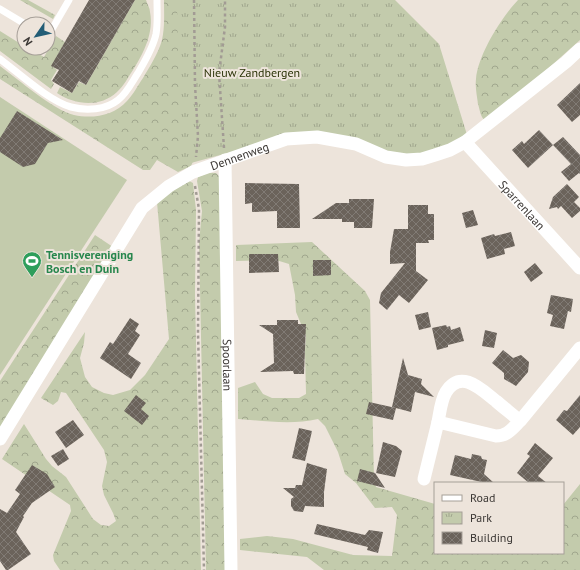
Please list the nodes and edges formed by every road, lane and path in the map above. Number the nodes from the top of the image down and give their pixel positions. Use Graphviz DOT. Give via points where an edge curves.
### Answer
graph roads {
  1 [pos="69,0"];
  2 [pos="156,0"];
  3 [pos="194,0"];
  4 [pos="225,0"];
  5 [pos="0,9"];
  6 [pos="16,19"];
  7 [pos="56,22"];
  8 [pos="580,49"];
  9 [pos="0,59"];
  10 [pos="465,142"];
  11 [pos="225,160"];
  12 [pos="194,172"];
  13 [pos="580,268"];
  14 [pos="580,348"];
  15 [pos="520,421"];
  16 [pos="438,422"];
  17 [pos="0,439"];
  18 [pos="424,479"];
  19 [pos="204,570"];
  20 [pos="231,570"];
  1 -- 7 [label="lane"];
  2 -- 9 [label="lane" via="156,33 151,50 126,92 110,104 83,109 70,106 41,90"];
  3 -- 12 [label="path" via="198,136"];
  4 -- 11 [label="path" via="225,27 219,73"];
  5 -- 6 [label="lane"];
  8 -- 10 [label="street, Dennenweg"];
  10 -- 11 [label="street, Dennenweg" via="422,159 406,160 386,157 356,144 317,137 302,138 286,140"];
  10 -- 13 [label="street, Sparrenlaan"];
  11 -- 12 [label="street, Dennenweg"];
  11 -- 20 [label="street, Spoorlaan"];
  12 -- 17 [label="street, Dennenweg" via="169,186 142,208"];
  12 -- 19 [label="path" via="199,209 198,333"];
  14 -- 15 [label="street"];
  15 -- 16 [label="street" via="508,433 500,436"];
  15 -- 16 [label="street" via="475,384 461,381 444,396"];
  16 -- 18 [label="street"];
}
